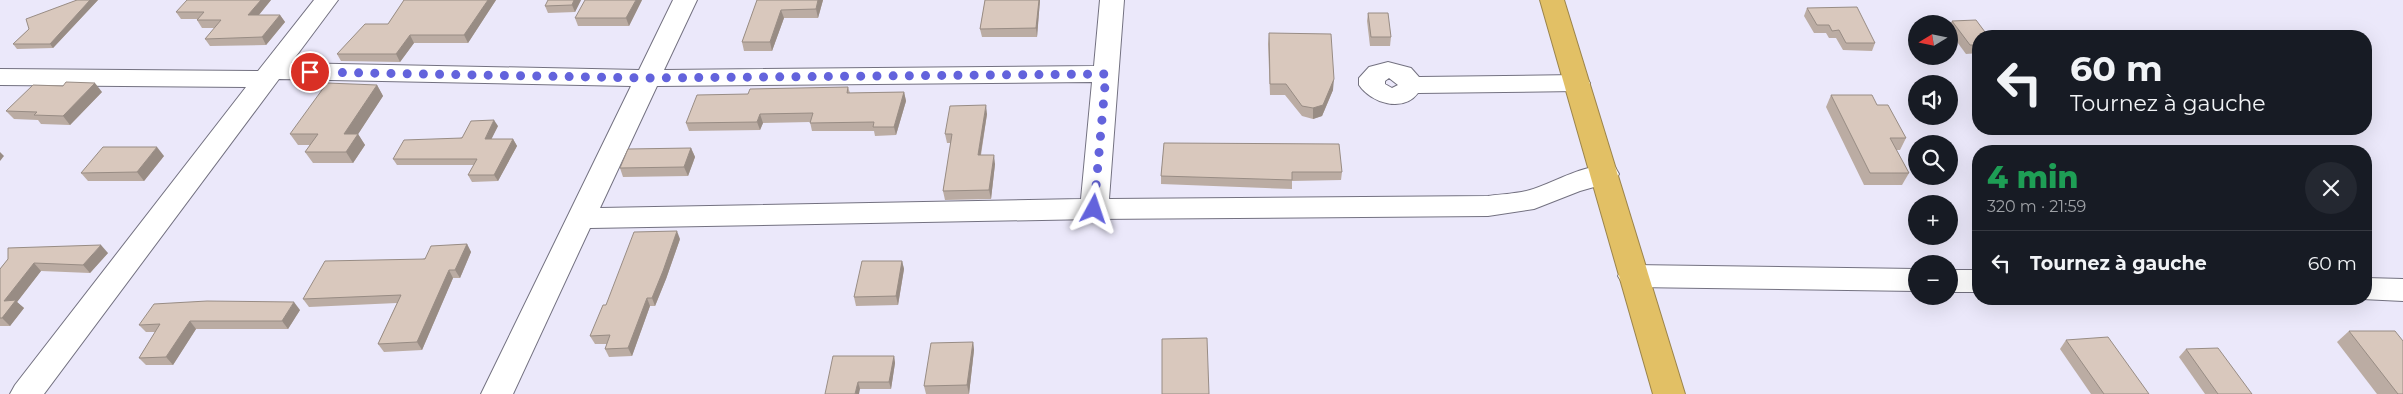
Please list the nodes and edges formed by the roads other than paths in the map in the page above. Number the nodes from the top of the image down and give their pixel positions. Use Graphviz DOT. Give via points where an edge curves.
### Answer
graph roads {
  1 [pos="326,0"];
  2 [pos="685,0"];
  3 [pos="1112,0"];
  4 [pos="1552,0"];
  5 [pos="1106,74"];
  6 [pos="267,75"];
  7 [pos="0,77"];
  8 [pos="648,78"];
  9 [pos="1577,83"];
  10 [pos="1411,84"];
  11 [pos="1604,174"];
  12 [pos="1094,209"];
  13 [pos="581,218"];
  14 [pos="1633,276"];
  15 [pos="1908,280"];
  16 [pos="1958,281"];
  17 [pos="1972,281"];
  18 [pos="2372,289"];
  19 [pos="2403,290"];
  20 [pos="26,394"];
  21 [pos="497,394"];
  22 [pos="1669,394"];
  1 -- 6 [label="street"];
  2 -- 8 [label="street"];
  3 -- 5 [label="street"];
  4 -- 9 [label="highway"];
  5 -- 8 [label="street"];
  5 -- 12 [label="street"];
  6 -- 7 [label="street"];
  6 -- 8 [label="street"];
  6 -- 20 [label="street"];
  8 -- 13 [label="street"];
  9 -- 10 [label="street"];
  9 -- 11 [label="highway"];
  11 -- 12 [label="street" via="1534,199 1488,206"];
  11 -- 14 [label="highway"];
  12 -- 13 [label="street"];
  13 -- 21 [label="street"];
  14 -- 15 [label="street"];
  14 -- 22 [label="highway"];
  16 -- 17 [label="street"];
  18 -- 19 [label="street"];
}
